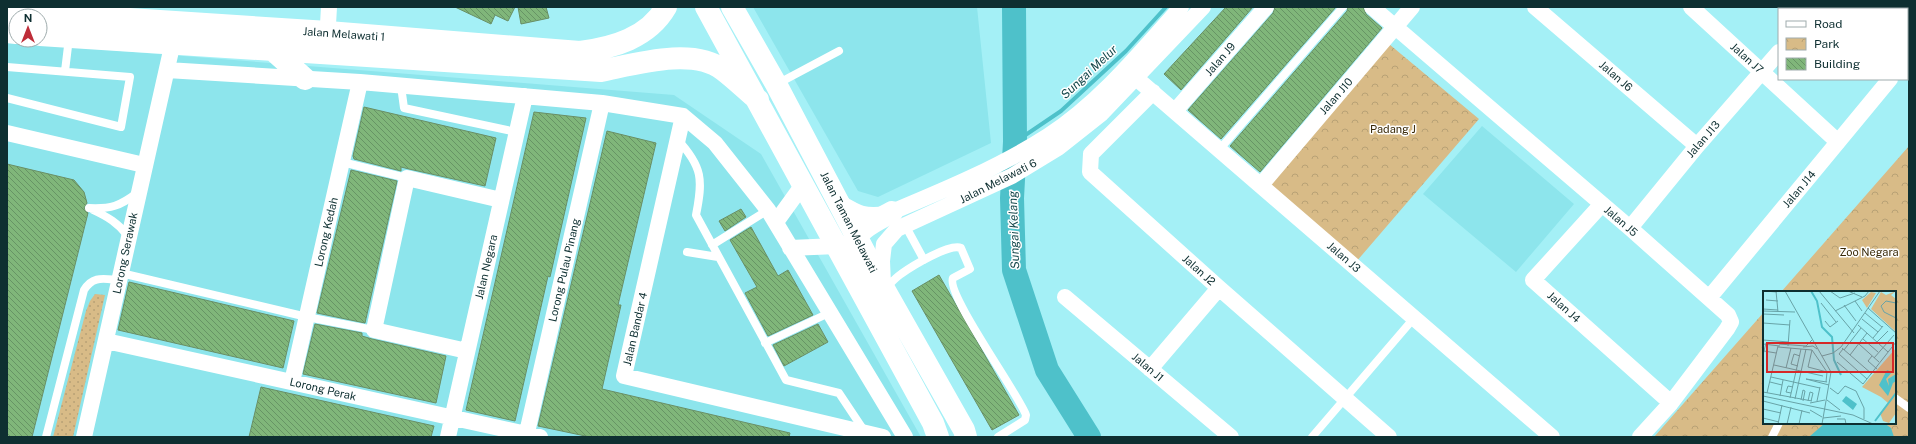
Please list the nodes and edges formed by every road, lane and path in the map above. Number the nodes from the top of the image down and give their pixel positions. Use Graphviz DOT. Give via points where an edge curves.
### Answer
graph roads {
  1 [pos="330,7"];
  2 [pos="666,7"];
  3 [pos="706,7"];
  4 [pos="732,7"];
  5 [pos="1181,7"];
  6 [pos="1203,7"];
  7 [pos="1266,7"];
  8 [pos="1343,7"];
  9 [pos="1372,7"];
  10 [pos="1412,7"];
  11 [pos="1535,7"];
  12 [pos="1691,7"];
  13 [pos="7,11"];
  14 [pos="177,22"];
  15 [pos="1396,28"];
  16 [pos="328,32"];
  17 [pos="48,35"];
  18 [pos="69,37"];
  19 [pos="173,44"];
  20 [pos="274,51"];
  21 [pos="839,51"];
  22 [pos="1778,53"];
  23 [pos="326,54"];
  24 [pos="7,67"];
  25 [pos="167,70"];
  26 [pos="65,71"];
  27 [pos="1762,72"];
  28 [pos="1136,78"];
  29 [pos="305,79"];
  30 [pos="1889,80"];
  31 [pos="360,82"];
  32 [pos="776,84"];
  33 [pos="401,86"];
  34 [pos="1153,92"];
  35 [pos="525,96"];
  36 [pos="7,98"];
  37 [pos="758,100"];
  38 [pos="602,103"];
  39 [pos="1175,111"];
  40 [pos="683,116"];
  41 [pos="516,132"];
  42 [pos="7,133"];
  43 [pos="677,139"];
  44 [pos="1838,142"];
  45 [pos="1697,146"];
  46 [pos="1219,150"];
  47 [pos="342,162"];
  48 [pos="144,165"];
  49 [pos="407,178"];
  50 [pos="1260,185"];
  51 [pos="802,186"];
  52 [pos="138,193"];
  53 [pos="501,200"];
  54 [pos="838,202"];
  55 [pos="1602,204"];
  56 [pos="772,216"];
  57 [pos="898,218"];
  58 [pos="1630,228"];
  59 [pos="856,236"];
  60 [pos="129,237"];
  61 [pos="712,245"];
  62 [pos="837,246"];
  63 [pos="790,248"];
  64 [pos="687,252"];
  65 [pos="718,257"];
  66 [pos="924,260"];
  67 [pos="847,268"];
  68 [pos="120,276"];
  69 [pos="884,288"];
  70 [pos="1219,288"];
  71 [pos="1065,297"];
  72 [pos="1709,298"];
  73 [pos="829,313"];
  74 [pos="307,317"];
  75 [pos="1414,318"];
  76 [pos="374,330"];
  77 [pos="106,341"];
  78 [pos="765,343"];
  79 [pos="467,351"];
  80 [pos="1150,369"];
  81 [pos="292,382"];
  82 [pos="1345,399"];
  83 [pos="1896,399"];
  84 [pos="1671,403"];
  85 [pos="1909,408"];
  86 [pos="452,418"];
  87 [pos="1778,424"];
  88 [pos="865,435"];
  89 [pos="531,436"];
  90 [pos="46,437"];
  91 [pos="84,437"];
  92 [pos="448,437"];
  93 [pos="883,437"];
  94 [pos="905,437"];
  95 [pos="938,437"];
  96 [pos="966,437"];
  97 [pos="998,437"];
  98 [pos="1231,437"];
  99 [pos="1312,437"];
  100 [pos="1389,437"];
  101 [pos="1552,437"];
  102 [pos="1640,437"];
  103 [pos="1772,437"];
  1 -- 16 [label="street"];
  2 -- 16 [label="street, Jalan Melawati 1" via="651,26 625,42 603,50 580,52"];
  3 -- 37 [label="street, Jalan Taman Melawati"];
  4 -- 32 [label="street, Jalan Taman Melawati"];
  5 -- 57 [label="street, Jalan Melawati 6" via="1126,69 1079,112 1049,135 1007,161 954,184"];
  6 -- 28 [label="street, Jalan Melawati 6"];
  7 -- 39 [label="street, Jalan J9"];
  8 -- 46 [label="lane"];
  9 -- 15 [label="street, Jalan J5"];
  10 -- 15 [label="street, Jalan J10"];
  11 -- 45 [label="street, Jalan J6"];
  12 -- 27 [label="street, Jalan J7"];
  13 -- 14 [label="street, Jalan Melawati 1"];
  14 -- 16 [label="street, Jalan Melawati 1"];
  14 -- 19 [label="street, Lorong Serawak"];
  15 -- 50 [label="street, Jalan J10"];
  15 -- 55 [label="street, Jalan J5"];
  16 -- 23 [label="street"];
  17 -- 18 [label="street, Jalan Melawati 1"];
  18 -- 19 [label="street, Jalan Melawati 1"];
  18 -- 26 [label="lane"];
  19 -- 20 [label="street, Jalan Melawati 1"];
  19 -- 25 [label="street, Lorong Serawak"];
  20 -- 23 [label="street, Jalan Melawati 1"];
  20 -- 29 [label="street"];
  21 -- 32 [label="lane"];
  22 -- 27 [label="street, Jalan J13"];
  23 -- 37 [label="street, Jalan Melawati 1" via="601,71 668,58 696,59 722,69"];
  24 -- 26 [label="lane"];
  25 -- 29 [label="street"];
  25 -- 48 [label="street, Lorong Serawak"];
  26 -- 36 [label="lane" via="130,77 121,128"];
  27 -- 44 [label="street, Jalan J7"];
  27 -- 45 [label="street, Jalan J13"];
  28 -- 34 [label="street, Jalan J3"];
  28 -- 57 [label="street, Jalan Melawati 6" via="1100,114 1058,148 1012,176 963,200"];
  29 -- 31 [label="street"];
  30 -- 44 [label="street, Jalan J14"];
  31 -- 33 [label="street"];
  31 -- 47 [label="street, Lorong Kedah"];
  32 -- 54 [label="street, Jalan Taman Melawati"];
  33 -- 35 [label="street"];
  33 -- 41 [label="lane" via="404,108"];
  34 -- 39 [label="street, Jalan J3"];
  34 -- 70 [label="street, Jalan J2" via="1091,154 1090,172"];
  35 -- 38 [label="street"];
  35 -- 41 [label="street, Jalan Negara"];
  37 -- 51 [label="street, Jalan Taman Melawati"];
  38 -- 40 [label="street"];
  38 -- 89 [label="street, Lorong Pulau Pinang"];
  39 -- 46 [label="street, Jalan J3"];
  40 -- 43 [label="street, Jalan Bandar 4"];
  40 -- 56 [label="street" via="715,143"];
  41 -- 53 [label="street, Jalan Negara"];
  42 -- 48 [label="street"];
  43 -- 61 [label="lane" via="687,149 696,165 701,188 696,215"];
  43 -- 88 [label="street, Jalan Bandar 4" via="624,376"];
  44 -- 72 [label="street, Jalan J14"];
  45 -- 58 [label="street, Jalan J13"];
  46 -- 50 [label="street, Jalan J3"];
  47 -- 49 [label="lane"];
  47 -- 74 [label="street, Lorong Kedah"];
  48 -- 52 [label="street, Lorong Serawak"];
  49 -- 53 [label="street"];
  49 -- 76 [label="street"];
  50 -- 75 [label="street, Jalan J3"];
  51 -- 56 [label="street"];
  51 -- 62 [label="street, Jalan Taman Melawati"];
  52 -- 60 [label="street, Lorong Serawak"];
  52 -- 60 [label="lane" via="121,204 89,208 110,218"];
  53 -- 79 [label="street, Jalan Negara"];
  54 -- 57 [label="street, Jalan Melawati 6" via="855,212 869,216"];
  54 -- 59 [label="street, Jalan Taman Melawati"];
  55 -- 58 [label="street, Jalan J5"];
  55 -- 84 [label="street, Jalan J4" via="1533,280"];
  56 -- 61 [label="lane"];
  56 -- 63 [label="street"];
  57 -- 59 [label="street" via="868,226"];
  57 -- 66 [label="lane"];
  57 -- 69 [label="street, Jalan Melawati 6" via="897,229 884,244"];
  58 -- 72 [label="street, Jalan J5"];
  59 -- 67 [label="street" via="847,255"];
  59 -- 69 [label="street, Jalan Taman Melawati"];
  60 -- 68 [label="street, Lorong Serawak"];
  61 -- 65 [label="lane"];
  62 -- 63 [label="street"];
  62 -- 67 [label="street, Jalan Taman Melawati"];
  63 -- 73 [label="street"];
  64 -- 65 [label="lane"];
  65 -- 78 [label="lane"];
  66 -- 69 [label="lane"];
  66 -- 97 [label="lane" via="955,246 961,248 970,268 953,278 952,285 1026,415 1025,420"];
  67 -- 95 [label="street, Jalan Taman Melawati"];
  68 -- 74 [label="lane"];
  68 -- 77 [label="street, Lorong Serawak"];
  68 -- 90 [label="lane" via="95,279 89,282 84,290"];
  69 -- 96 [label="street, Jalan Taman Melawati"];
  70 -- 80 [label="street"];
  70 -- 82 [label="street, Jalan J2"];
  71 -- 80 [label="street, Jalan J1"];
  72 -- 84 [label="street, Jalan J5" via="1728,315 1731,322"];
  73 -- 78 [label="lane"];
  73 -- 94 [label="street"];
  74 -- 76 [label="lane"];
  74 -- 81 [label="street, Lorong Kedah"];
  75 -- 82 [label="lane"];
  75 -- 101 [label="street, Jalan J3"];
  76 -- 79 [label="street"];
  77 -- 81 [label="street, Lorong Perak"];
  77 -- 91 [label="street, Lorong Serawak"];
  78 -- 88 [label="lane" via="786,380 839,393"];
  79 -- 86 [label="street, Jalan Negara"];
  80 -- 98 [label="street, Jalan J1"];
  81 -- 86 [label="street, Lorong Perak"];
  82 -- 99 [label="lane"];
  82 -- 100 [label="street, Jalan J2"];
  83 -- 85 [label="lane"];
  84 -- 102 [label="street, Jalan J5"];
  86 -- 89 [label="street, Lorong Perak"];
  86 -- 92 [label="street, Jalan Negara"];
  87 -- 103 [label="lane"];
  88 -- 93 [label="street, Jalan Bandar 4"];
}
